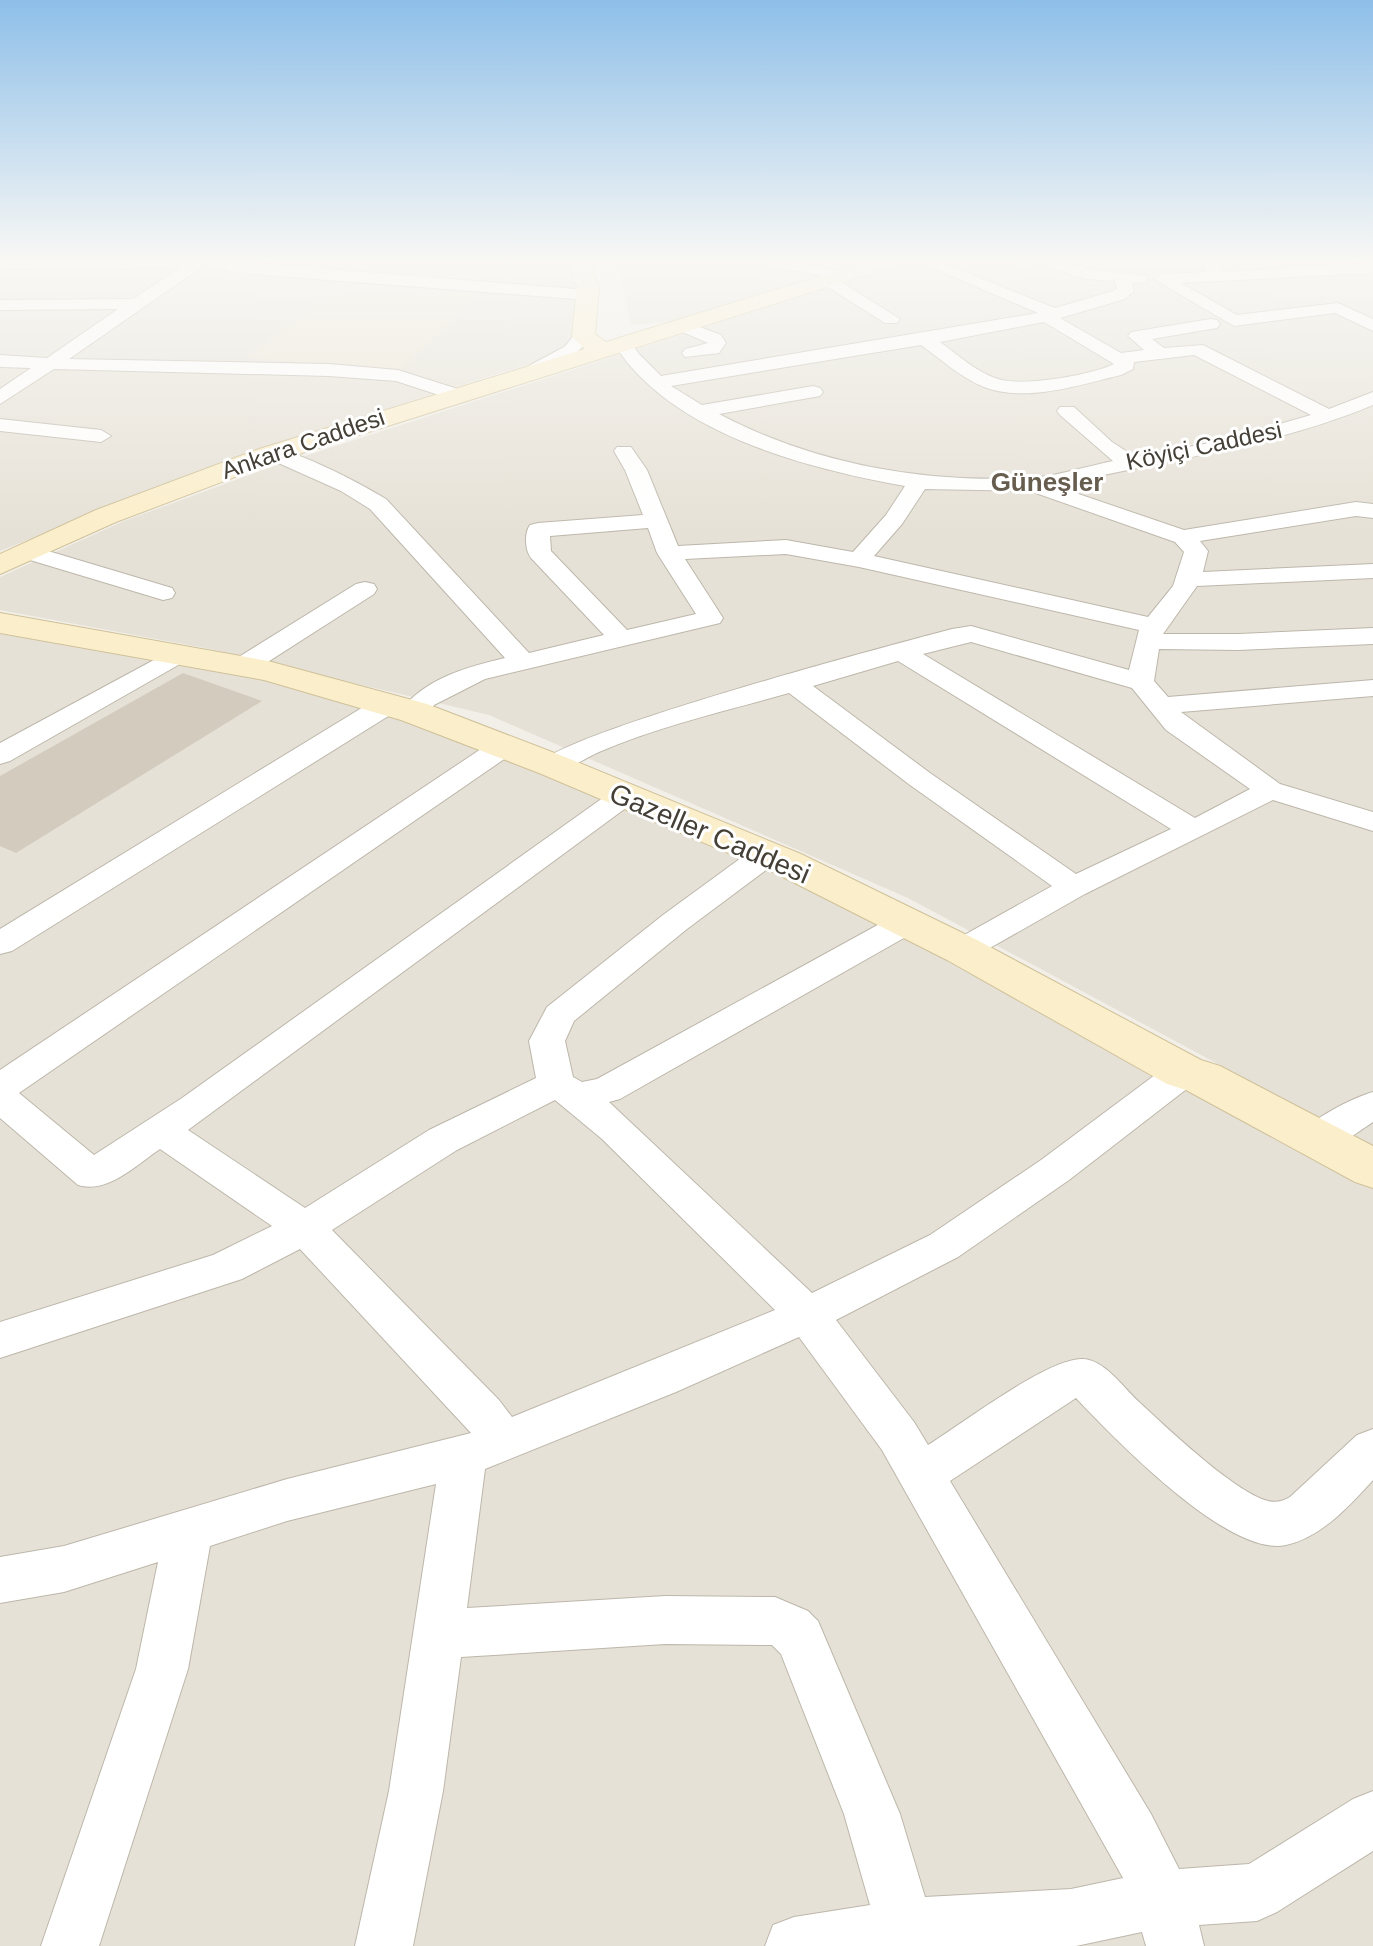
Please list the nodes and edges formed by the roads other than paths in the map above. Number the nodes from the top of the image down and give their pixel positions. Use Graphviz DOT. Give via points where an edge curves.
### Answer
graph roads {
  1 [pos="64,352"];
  2 [pos="586,352"];
  3 [pos="621,352"];
  4 [pos="698,352"];
  5 [pos="851,352"];
  6 [pos="943,352"];
  7 [pos="1110,352"];
  8 [pos="1158,352"];
  9 [pos="1181,352"];
  10 [pos="1203,352"];
  11 [pos="691,353"];
  12 [pos="1162,355"];
  13 [pos="1124,360"];
  14 [pos="0,361"];
  15 [pos="47,363"];
  16 [pos="659,382"];
  17 [pos="813,392"];
  18 [pos="457,395"];
  19 [pos="0,398"];
  20 [pos="1373,398"];
  21 [pos="1353,406"];
  22 [pos="699,411"];
  23 [pos="1067,411"];
  24 [pos="1328,416"];
  25 [pos="1373,417"];
  26 [pos="0,425"];
  27 [pos="24,427"];
  28 [pos="101,436"];
  29 [pos="0,438"];
  30 [pos="624,451"];
  31 [pos="272,453"];
  32 [pos="1130,463"];
  33 [pos="918,482"];
  34 [pos="1032,485"];
  35 [pos="1373,511"];
  36 [pos="658,520"];
  37 [pos="1183,537"];
  38 [pos="28,552"];
  39 [pos="669,553"];
  40 [pos="859,560"];
  41 [pos="0,565"];
  42 [pos="1373,571"];
  43 [pos="1192,579"];
  44 [pos="365,589"];
  45 [pos="163,593"];
  46 [pos="0,623"];
  47 [pos="1151,634"];
  48 [pos="1373,636"];
  49 [pos="621,639"];
  50 [pos="900,651"];
  51 [pos="178,655"];
  52 [pos="522,661"];
  53 [pos="243,666"];
  54 [pos="791,682"];
  55 [pos="1141,682"];
  56 [pos="1373,688"];
  57 [pos="1161,706"];
  58 [pos="401,708"];
  59 [pos="503,747"];
  60 [pos="0,755"];
  61 [pos="552,765"];
  62 [pos="1270,790"];
  63 [pos="624,796"];
  64 [pos="1373,822"];
  65 [pos="1194,830"];
  66 [pos="767,854"];
  67 [pos="1074,887"];
  68 [pos="906,923"];
  69 [pos="0,944"];
  70 [pos="962,950"];
  71 [pos="1184,1072"];
  72 [pos="0,1088"];
  73 [pos="567,1090"];
  74 [pos="1373,1105"];
  75 [pos="9,1119"];
  76 [pos="161,1130"];
  77 [pos="1316,1139"];
  78 [pos="1373,1169"];
  79 [pos="305,1228"];
  80 [pos="807,1315"];
  81 [pos="0,1340"];
  82 [pos="483,1449"];
  83 [pos="1373,1449"];
  84 [pos="921,1475"];
  85 [pos="189,1531"];
  86 [pos="0,1580"];
  87 [pos="438,1634"];
  88 [pos="1373,1819"];
  89 [pos="1169,1923"];
  90 [pos="906,1929"];
  91 [pos="70,1946"];
  92 [pos="384,1946"];
  93 [pos="794,1946"];
  1 -- 15 [label="street"];
  2 -- 18 [label="street, Ankara Caddesi"];
  3 -- 16 [label="street"];
  4 -- 11 [label="street"];
  5 -- 16 [label="street"];
  6 -- 13 [label="street" via="1004,387 1114,371 1126,365"];
  7 -- 13 [label="street"];
  8 -- 12 [label="street"];
  9 -- 12 [label="street"];
  10 -- 24 [label="street"];
  12 -- 13 [label="street"];
  14 -- 15 [label="street"];
  15 -- 18 [label="street" via="329,370 398,376"];
  15 -- 19 [label="street"];
  16 -- 22 [label="street" via="670,395"];
  17 -- 22 [label="street"];
  18 -- 31 [label="street, Ankara Caddesi"];
  20 -- 21 [label="street, Köyiçi Caddesi"];
  21 -- 24 [label="street, Köyiçi Caddesi"];
  21 -- 25 [label="street"];
  22 -- 33 [label="street" via="835,467"];
  23 -- 32 [label="street"];
  24 -- 32 [label="street, Köyiçi Caddesi" via="1218,447"];
  26 -- 27 [label="street"];
  27 -- 28 [label="street"];
  27 -- 29 [label="street"];
  30 -- 36 [label="street"];
  31 -- 38 [label="street, Ankara Caddesi" via="106,516"];
  31 -- 52 [label="street" via="378,504"];
  32 -- 34 [label="street, Köyiçi Caddesi"];
  33 -- 34 [label="street"];
  33 -- 40 [label="street"];
  34 -- 37 [label="street"];
  35 -- 37 [label="street" via="1356,509"];
  36 -- 39 [label="street"];
  36 -- 49 [label="street" via="538,530 539,553"];
  37 -- 43 [label="street" via="1196,551"];
  38 -- 41 [label="street, Ankara Caddesi"];
  38 -- 45 [label="street"];
  39 -- 40 [label="street" via="786,547"];
  39 -- 49 [label="street" via="711,618"];
  40 -- 47 [label="street"];
  42 -- 43 [label="street"];
  43 -- 47 [label="street"];
  44 -- 53 [label="street"];
  46 -- 51 [label="street, Gazeller Caddesi"];
  47 -- 48 [label="street" via="1239,642"];
  47 -- 55 [label="street"];
  49 -- 52 [label="street"];
  50 -- 54 [label="street"];
  50 -- 55 [label="street" via="971,634"];
  50 -- 65 [label="street"];
  51 -- 53 [label="street, Gazeller Caddesi"];
  51 -- 60 [label="street"];
  52 -- 58 [label="street" via="476,673"];
  53 -- 58 [label="street, Gazeller Caddesi"];
  54 -- 61 [label="street" via="589,746"];
  54 -- 67 [label="street"];
  55 -- 57 [label="street"];
  56 -- 57 [label="street"];
  57 -- 62 [label="street" via="1176,724"];
  58 -- 59 [label="street, Gazeller Caddesi"];
  58 -- 69 [label="street"];
  59 -- 61 [label="street, Gazeller Caddesi"];
  59 -- 72 [label="street"];
  61 -- 63 [label="street, Gazeller Caddesi"];
  62 -- 64 [label="street"];
  62 -- 65 [label="street"];
  63 -- 66 [label="street, Gazeller Caddesi"];
  63 -- 76 [label="street"];
  65 -- 67 [label="street"];
  66 -- 68 [label="street, Gazeller Caddesi"];
  66 -- 73 [label="street" via="559,1015 547,1041"];
  67 -- 70 [label="street"];
  68 -- 70 [label="street, Gazeller Caddesi"];
  68 -- 73 [label="street" via="607,1090"];
  70 -- 71 [label="street, Gazeller Caddesi"];
  71 -- 77 [label="street, Gazeller Caddesi"];
  71 -- 80 [label="street" via="944,1246"];
  73 -- 79 [label="street" via="443,1140"];
  73 -- 80 [label="street" via="615,1129"];
  74 -- 77 [label="street"];
  75 -- 76 [label="street" via="92,1175"];
  76 -- 79 [label="street"];
  77 -- 78 [label="street, Gazeller Caddesi"];
  79 -- 81 [label="street" via="227,1267"];
  79 -- 82 [label="street" via="483,1414"];
  80 -- 82 [label="street"];
  80 -- 84 [label="street"];
  82 -- 85 [label="street"];
  82 -- 87 [label="street"];
  83 -- 84 [label="street" via="1305,1514 1283,1525 1269,1525 1213,1495 1084,1377 1068,1379"];
  84 -- 89 [label="street" via="1131,1834"];
  85 -- 86 [label="street" via="64,1569"];
  85 -- 91 [label="street" via="162,1669"];
  87 -- 90 [label="street" via="665,1620 775,1621 790,1628 807,1653 872,1814"];
  87 -- 92 [label="street" via="416,1791"];
  88 -- 89 [label="street" via="1257,1892"];
  89 -- 90 [label="street" via="1071,1918"];
  90 -- 93 [label="street"];
}
